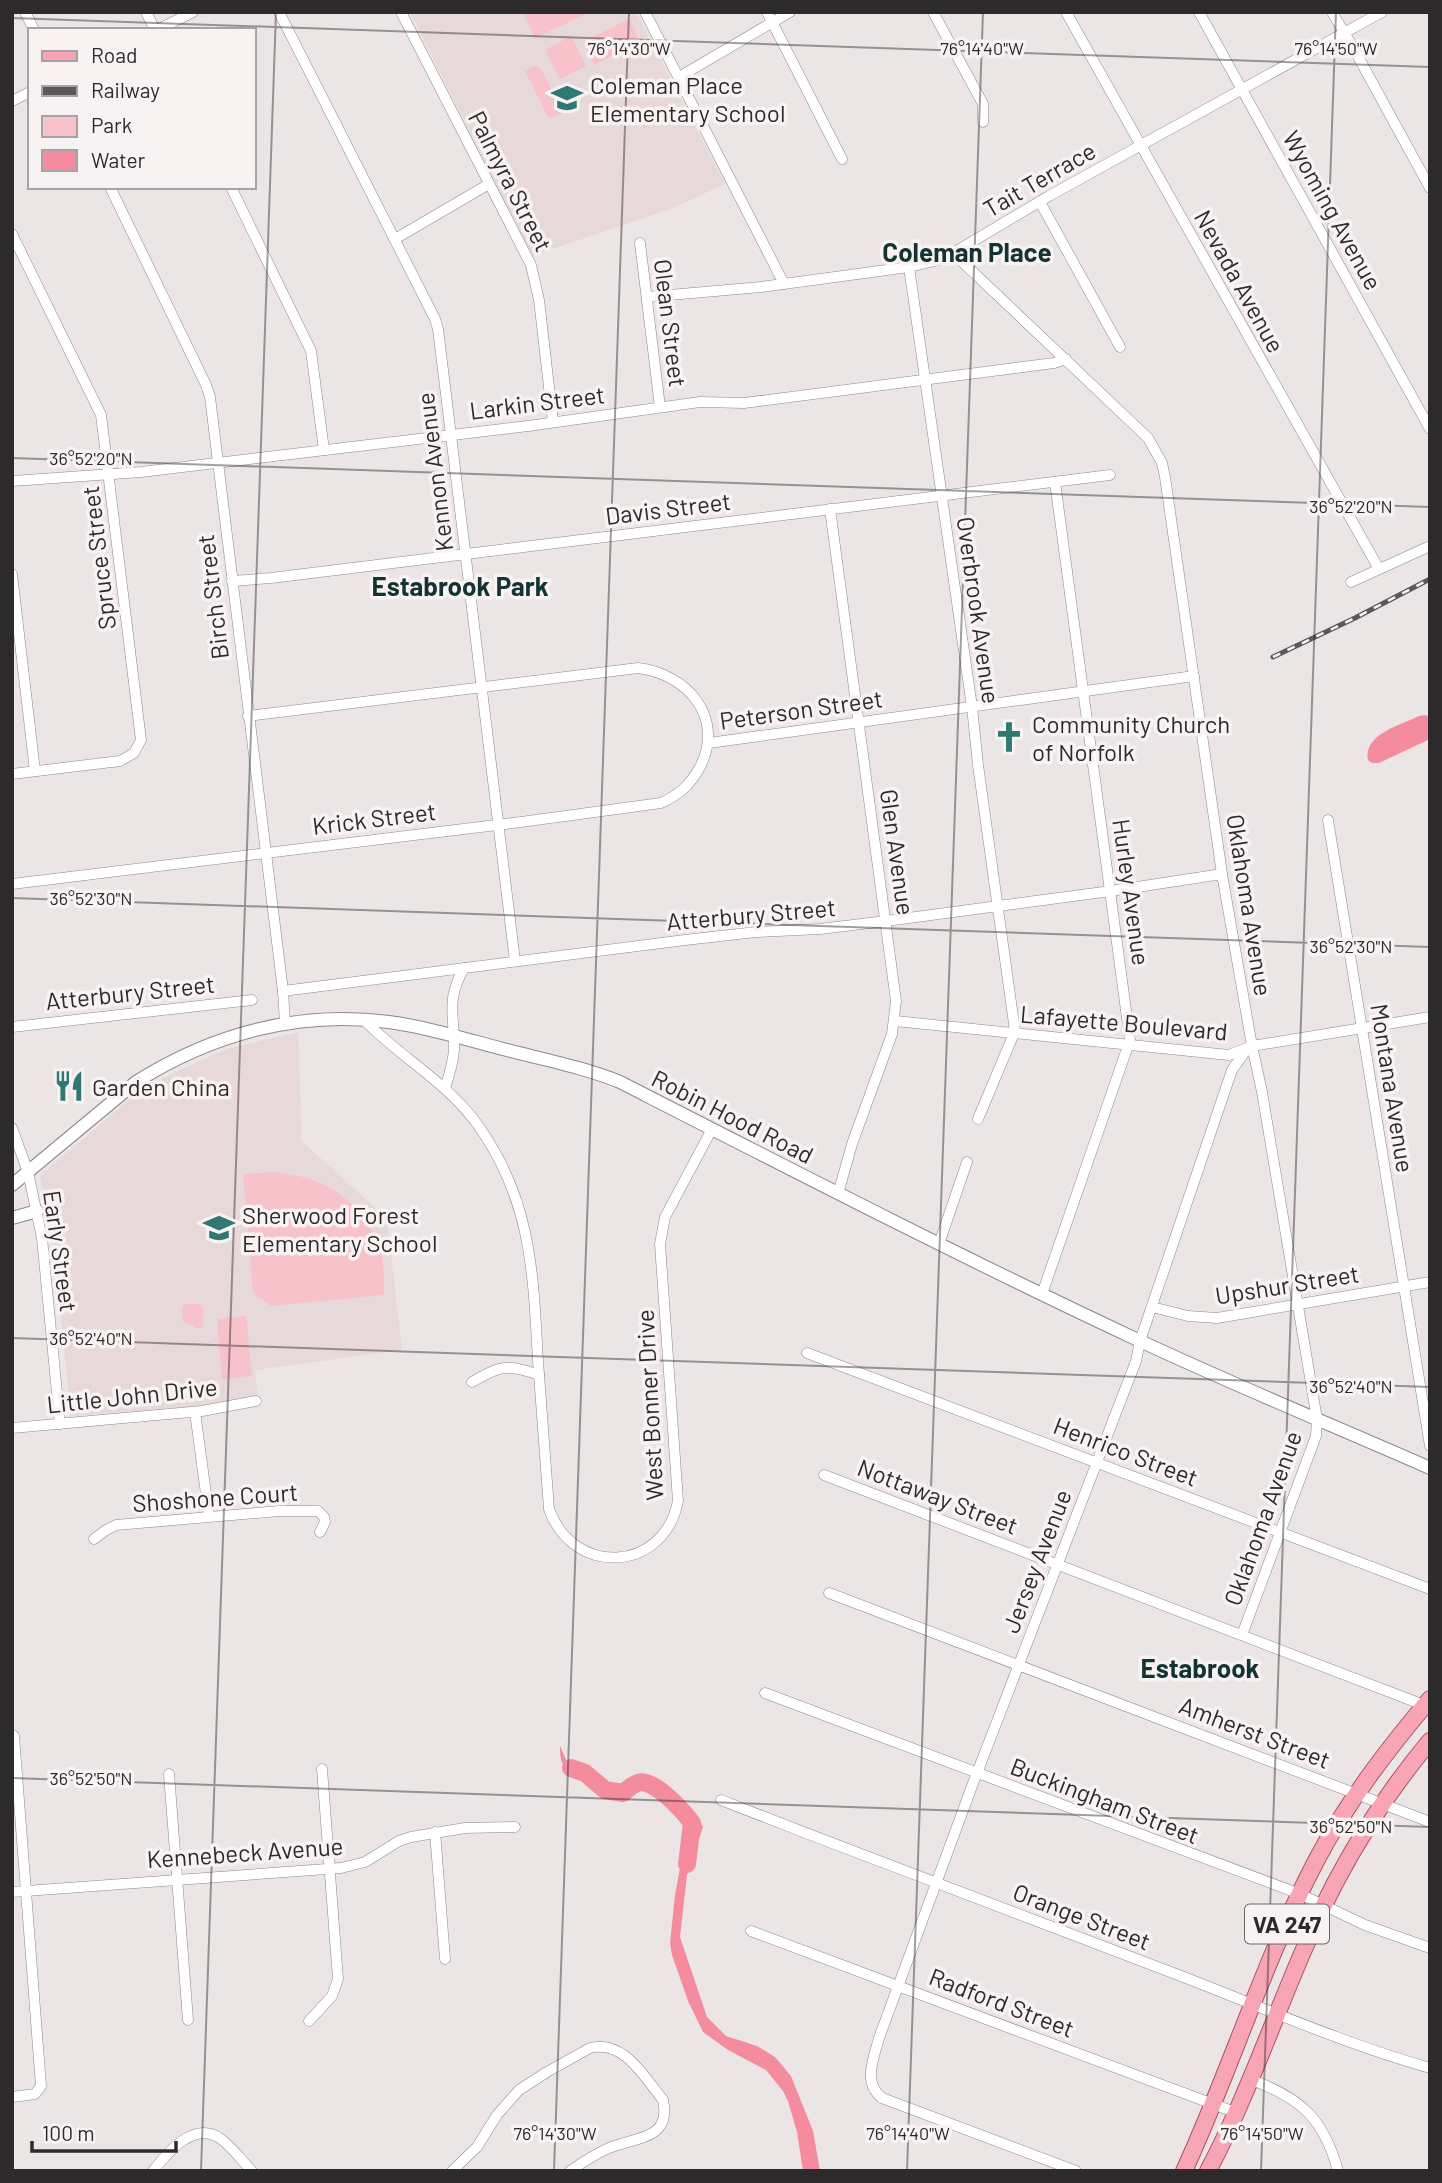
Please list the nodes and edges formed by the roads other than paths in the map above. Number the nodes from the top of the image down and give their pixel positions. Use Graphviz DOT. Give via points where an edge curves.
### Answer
graph roads {
  1 [pos="25,12"];
  2 [pos="146,12"];
  3 [pos="193,12"];
  4 [pos="279,12"];
  5 [pos="401,12"];
  6 [pos="645,12"];
  7 [pos="767,12"];
  8 [pos="790,12"];
  9 [pos="933,12"];
  10 [pos="1066,12"];
  11 [pos="1199,12"];
  12 [pos="1332,12"];
  13 [pos="1382,12"];
  14 [pos="772,23"];
  15 [pos="33,28"];
  16 [pos="155,28"];
  17 [pos="160,28"];
  18 [pos="1344,33"];
  19 [pos="679,77"];
  20 [pos="1242,89"];
  21 [pos="28,93"];
  22 [pos="12,101"];
  23 [pos="983,122"];
  24 [pos="1140,146"];
  25 [pos="842,159"];
  26 [pos="489,184"];
  27 [pos="1430,188"];
  28 [pos="111,189"];
  29 [pos="232,189"];
  30 [pos="1040,202"];
  31 [pos="12,234"];
  32 [pos="395,239"];
  33 [pos="640,243"];
  34 [pos="954,254"];
  35 [pos="909,267"];
  36 [pos="784,284"];
  37 [pos="647,297"];
  38 [pos="1120,347"];
  39 [pos="1066,359"];
  40 [pos="926,379"];
  41 [pos="660,407"];
  42 [pos="553,422"];
  43 [pos="1430,429"];
  44 [pos="450,434"];
  45 [pos="324,450"];
  46 [pos="218,463"];
  47 [pos="110,475"];
  48 [pos="1110,475"];
  49 [pos="12,481"];
  50 [pos="1055,482"];
  51 [pos="942,495"];
  52 [pos="830,509"];
  53 [pos="1430,546"];
  54 [pos="465,554"];
  55 [pos="1380,569"];
  56 [pos="12,574"];
  57 [pos="232,581"];
  58 [pos="1350,582"];
  59 [pos="1194,676"];
  60 [pos="482,687"];
  61 [pos="1083,692"];
  62 [pos="972,707"];
  63 [pos="248,716"];
  64 [pos="859,723"];
  65 [pos="709,743"];
  66 [pos="35,771"];
  67 [pos="12,774"];
  68 [pos="1328,820"];
  69 [pos="498,825"];
  70 [pos="265,853"];
  71 [pos="1222,874"];
  72 [pos="12,884"];
  73 [pos="1111,891"];
  74 [pos="999,905"];
  75 [pos="886,921"];
  76 [pos="515,961"];
  77 [pos="464,968"];
  78 [pos="284,991"];
  79 [pos="253,1000"];
  80 [pos="1430,1017"];
  81 [pos="364,1020"];
  82 [pos="895,1021"];
  83 [pos="285,1023"];
  84 [pos="12,1027"];
  85 [pos="1362,1027"];
  86 [pos="1015,1034"];
  87 [pos="453,1036"];
  88 [pos="1129,1045"];
  89 [pos="1252,1046"];
  90 [pos="445,1088"];
  91 [pos="978,1119"];
  92 [pos="12,1128"];
  93 [pos="712,1129"];
  94 [pos="967,1162"];
  95 [pos="28,1172"];
  96 [pos="12,1185"];
  97 [pos="838,1194"];
  98 [pos="37,1211"];
  99 [pos="12,1218"];
  100 [pos="939,1244"];
  101 [pos="1430,1282"];
  102 [pos="1404,1286"];
  103 [pos="1042,1294"];
  104 [pos="1297,1304"];
  105 [pos="1152,1307"];
  106 [pos="1140,1341"];
  107 [pos="807,1353"];
  108 [pos="539,1375"];
  109 [pos="472,1382"];
  110 [pos="256,1401"];
  111 [pos="195,1412"];
  112 [pos="1317,1419"];
  113 [pos="60,1424"];
  114 [pos="12,1428"];
  115 [pos="1430,1446"];
  116 [pos="1097,1462"];
  117 [pos="1430,1468"];
  118 [pos="824,1475"];
  119 [pos="209,1516"];
  120 [pos="320,1532"];
  121 [pos="1281,1533"];
  122 [pos="94,1539"];
  123 [pos="1058,1564"];
  124 [pos="1430,1589"];
  125 [pos="830,1593"];
  126 [pos="1242,1635"];
  127 [pos="1019,1666"];
  128 [pos="765,1693"];
  129 [pos="1428,1704"];
  130 [pos="13,1736"];
  131 [pos="1430,1741"];
  132 [pos="322,1769"];
  133 [pos="169,1774"];
  134 [pos="977,1774"];
  135 [pos="1356,1794"];
  136 [pos="721,1800"];
  137 [pos="1382,1804"];
  138 [pos="1430,1822"];
  139 [pos="515,1827"];
  140 [pos="435,1832"];
  141 [pos="330,1869"];
  142 [pos="177,1879"];
  143 [pos="936,1884"];
  144 [pos="26,1891"];
  145 [pos="12,1892"];
  146 [pos="1300,1894"];
  147 [pos="1325,1905"];
  148 [pos="751,1931"];
  149 [pos="1430,1948"];
  150 [pos="445,1959"];
  151 [pos="898,1986"];
  152 [pos="1253,2004"];
  153 [pos="1279,2013"];
  154 [pos="188,2020"];
  155 [pos="309,2021"];
  156 [pos="1430,2068"];
  157 [pos="1252,2080"];
  158 [pos="12,2097"];
  159 [pos="1213,2104"];
  160 [pos="1237,2113"];
  161 [pos="153,2171"];
  162 [pos="252,2171"];
  163 [pos="452,2171"];
  164 [pos="570,2171"];
  165 [pos="1076,2171"];
  166 [pos="1184,2171"];
  167 [pos="1208,2171"];
  168 [pos="1338,2171"];
  1 -- 15 [label="street"];
  2 -- 16 [label="street"];
  3 -- 17 [label="street"];
  4 -- 32 [label="street, Kennon Avenue"];
  5 -- 26 [label="street, Palmyra Street"];
  6 -- 19 [label="street"];
  7 -- 14 [label="street"];
  8 -- 14 [label="street"];
  9 -- 23 [label="street" via="983,104"];
  10 -- 24 [label="street, Nevada Avenue"];
  11 -- 20 [label="street, Wyoming Avenue"];
  12 -- 18 [label="street"];
  13 -- 18 [label="street, Tait Terrace"];
  14 -- 19 [label="street"];
  14 -- 25 [label="street"];
  18 -- 20 [label="street, Tait Terrace"];
  18 -- 27 [label="street"];
  19 -- 36 [label="street"];
  20 -- 24 [label="street, Tait Terrace"];
  20 -- 43 [label="street, Wyoming Avenue"];
  21 -- 22 [label="street"];
  24 -- 30 [label="street, Tait Terrace"];
  24 -- 55 [label="street, Nevada Avenue"];
  26 -- 32 [label="street"];
  26 -- 42 [label="street, Palmyra Street" via="535,277"];
  28 -- 46 [label="street, Birch Street" via="206,385"];
  29 -- 45 [label="street" via="311,351"];
  30 -- 34 [label="street, Tait Terrace"];
  30 -- 38 [label="street"];
  31 -- 47 [label="street, Spruce Street" via="101,415"];
  32 -- 44 [label="street, Kennon Avenue" via="435,318"];
  33 -- 37 [label="street, Olean Street"];
  34 -- 35 [label="street, Tait Terrace"];
  34 -- 39 [label="street, Oklahoma Avenue"];
  35 -- 36 [label="street, Tait Terrace"];
  35 -- 40 [label="street, Overbrook Avenue"];
  36 -- 37 [label="street, Tait Terrace"];
  37 -- 41 [label="street, Olean Street"];
  39 -- 40 [label="street, Larkin Street"];
  39 -- 59 [label="street, Oklahoma Avenue" via="1148,438 1162,463"];
  40 -- 41 [label="street, Larkin Street" via="744,403"];
  40 -- 51 [label="street, Overbrook Avenue"];
  41 -- 42 [label="street, Larkin Street"];
  42 -- 44 [label="street, Larkin Street"];
  44 -- 45 [label="street, Larkin Street"];
  44 -- 54 [label="street, Kennon Avenue"];
  45 -- 46 [label="street, Larkin Street"];
  46 -- 47 [label="street, Larkin Street"];
  46 -- 57 [label="street, Birch Street"];
  47 -- 49 [label="street, Larkin Street"];
  47 -- 66 [label="street, Spruce Street" via="141,740 127,759"];
  48 -- 50 [label="street, Davis Street"];
  50 -- 51 [label="street, Davis Street"];
  50 -- 61 [label="street, Hurley Avenue"];
  51 -- 52 [label="street, Davis Street"];
  51 -- 62 [label="street, Overbrook Avenue"];
  52 -- 54 [label="street, Davis Street"];
  52 -- 64 [label="street, Glen Avenue"];
  53 -- 55 [label="street"];
  54 -- 57 [label="street, Davis Street"];
  54 -- 60 [label="street, Kennon Avenue"];
  55 -- 58 [label="street"];
  56 -- 66 [label="street"];
  57 -- 63 [label="street, Birch Street"];
  59 -- 61 [label="street, Peterson Street"];
  59 -- 71 [label="street, Oklahoma Avenue"];
  60 -- 63 [label="street, Peterson Street"];
  60 -- 65 [label="street, Peterson Street" via="650,670 676,680 695,698 708,725"];
  60 -- 69 [label="street, Kennon Avenue"];
  61 -- 62 [label="street, Peterson Street"];
  61 -- 73 [label="street, Hurley Avenue"];
  62 -- 64 [label="street, Peterson Street"];
  62 -- 74 [label="street, Overbrook Avenue"];
  63 -- 70 [label="street, Birch Street"];
  64 -- 65 [label="street, Peterson Street"];
  64 -- 75 [label="street, Glen Avenue"];
  65 -- 69 [label="street, Krick Street" via="688,786 672,799"];
  66 -- 67 [label="street, Spruce Street"];
  68 -- 85 [label="street, Montana Avenue"];
  69 -- 70 [label="street, Krick Street"];
  69 -- 76 [label="street, Kennon Avenue"];
  70 -- 72 [label="street, Krick Street"];
  70 -- 78 [label="street, Birch Street"];
  71 -- 73 [label="street, Atterbury Street"];
  71 -- 89 [label="street, Oklahoma Avenue"];
  73 -- 74 [label="street, Atterbury Street"];
  73 -- 88 [label="street, Hurley Avenue"];
  74 -- 75 [label="street, Atterbury Street"];
  74 -- 86 [label="street, Overbrook Avenue"];
  75 -- 76 [label="street, Atterbury Street"];
  75 -- 82 [label="street, Glen Avenue"];
  76 -- 77 [label="street, Atterbury Street"];
  77 -- 78 [label="street, Atterbury Street"];
  77 -- 87 [label="street" via="451,1003"];
  78 -- 83 [label="street, Birch Street"];
  79 -- 84 [label="street, Atterbury Street"];
  80 -- 85 [label="street, Lafayette Boulevard"];
  81 -- 83 [label="street, Robin Hood Road"];
  81 -- 87 [label="street, Robin Hood Road"];
  81 -- 90 [label="street, West Bonner Drive"];
  82 -- 86 [label="street, Lafayette Boulevard"];
  82 -- 97 [label="street, Glen Avenue"];
  83 -- 95 [label="street, Robin Hood Road" via="202,1046 159,1068 113,1100"];
  85 -- 89 [label="street, Lafayette Boulevard"];
  85 -- 102 [label="street, Montana Avenue"];
  86 -- 88 [label="street, Lafayette Boulevard"];
  86 -- 91 [label="street"];
  87 -- 90 [label="street"];
  87 -- 93 [label="street, Robin Hood Road" via="614,1079"];
  88 -- 89 [label="street, Lafayette Boulevard" via="1217,1055"];
  88 -- 103 [label="street, Hurley Avenue"];
  89 -- 104 [label="street, Oklahoma Avenue"];
  89 -- 105 [label="street, Jersey Avenue" via="1232,1070"];
  90 -- 108 [label="street, West Bonner Drive" via="480,1128 521,1214 532,1265"];
  92 -- 95 [label="street, Early Street"];
  93 -- 97 [label="street, Robin Hood Road"];
  93 -- 108 [label="street, West Bonner Drive" via="661,1230 678,1502 672,1522 652,1545 626,1557 600,1556 577,1548 559,1531 549,1509"];
  94 -- 100 [label="street"];
  95 -- 96 [label="street, Robin Hood Road"];
  95 -- 98 [label="street, Early Street"];
  97 -- 100 [label="street, Robin Hood Road"];
  98 -- 99 [label="street"];
  98 -- 113 [label="street, Early Street"];
  100 -- 103 [label="street, Robin Hood Road"];
  101 -- 102 [label="street, Upshur Street"];
  102 -- 104 [label="street, Upshur Street"];
  102 -- 115 [label="street, Montana Avenue"];
  103 -- 106 [label="street, Robin Hood Road"];
  104 -- 105 [label="street, Upshur Street" via="1217,1318"];
  104 -- 112 [label="street, Oklahoma Avenue"];
  105 -- 106 [label="street, Jersey Avenue"];
  106 -- 112 [label="street, Robin Hood Road"];
  106 -- 116 [label="street, Jersey Avenue"];
  107 -- 116 [label="street, Henrico Street"];
  108 -- 109 [label="street" via="506,1367"];
  110 -- 111 [label="street, Little John Drive"];
  111 -- 113 [label="street, Little John Drive"];
  111 -- 119 [label="street"];
  112 -- 117 [label="street, Robin Hood Road"];
  112 -- 121 [label="street, Oklahoma Avenue" via="1316,1436"];
  113 -- 114 [label="street, Little John Drive"];
  116 -- 121 [label="street, Henrico Street"];
  116 -- 123 [label="street, Jersey Avenue"];
  118 -- 123 [label="street, Nottaway Street"];
  119 -- 120 [label="street, Shoshone Court" via="318,1511 325,1522"];
  119 -- 122 [label="street, Shoshone Court" via="116,1525"];
  121 -- 124 [label="street, Henrico Street"];
  121 -- 126 [label="street, Oklahoma Avenue"];
  123 -- 126 [label="street, Nottaway Street"];
  123 -- 127 [label="street, Jersey Avenue"];
  125 -- 127 [label="street, Amherst Street"];
  126 -- 129 [label="street, Nottaway Street"];
  127 -- 134 [label="street, Jersey Avenue"];
  127 -- 135 [label="street, Amherst Street"];
  128 -- 134 [label="street, Buckingham Street"];
  129 -- 135 [label="main road, VA 247"];
  130 -- 144 [label="street"];
  131 -- 137 [label="main road, VA 247"];
  132 -- 141 [label="street"];
  133 -- 142 [label="street"];
  134 -- 143 [label="street, Jersey Avenue"];
  134 -- 146 [label="street, Buckingham Street"];
  135 -- 137 [label="street, Amherst Street"];
  135 -- 146 [label="main road, VA 247"];
  136 -- 143 [label="street, Orange Street"];
  137 -- 138 [label="street, Amherst Street"];
  137 -- 147 [label="main road, VA 247"];
  139 -- 140 [label="street, Kennebeck Avenue"];
  140 -- 141 [label="street, Kennebeck Avenue" via="399,1841 365,1862"];
  140 -- 150 [label="street"];
  141 -- 142 [label="street, Kennebeck Avenue"];
  141 -- 155 [label="street" via="338,1979 332,1996"];
  142 -- 144 [label="street, Kennebeck Avenue"];
  142 -- 154 [label="street"];
  143 -- 151 [label="street, Jersey Avenue"];
  143 -- 152 [label="street, Orange Street"];
  144 -- 145 [label="street, Kennebeck Avenue"];
  144 -- 158 [label="street" via="41,2086 35,2094"];
  146 -- 147 [label="street, Buckingham Street"];
  146 -- 152 [label="main road, VA 247"];
  147 -- 149 [label="street, Buckingham Street"];
  147 -- 153 [label="main road, VA 247"];
  148 -- 151 [label="street, Radford Street"];
  151 -- 159 [label="street, Radford Street"];
  151 -- 165 [label="street, Jersey Avenue" via="870,2074 877,2094"];
  152 -- 153 [label="street, Orange Street"];
  152 -- 159 [label="main road, VA 247"];
  153 -- 156 [label="street, Orange Street" via="1350,2043"];
  153 -- 157 [label="main road, VA 247"];
  157 -- 160 [label="main road, VA 247"];
  157 -- 168 [label="street" via="1285,2093 1309,2113 1328,2143"];
  159 -- 160 [label="street, Radford Street"];
  159 -- 166 [label="main road, VA 247"];
  160 -- 167 [label="main road, VA 247"];
  161 -- 162 [label="street" via="184,2139 205,2134 222,2140"];
  163 -- 164 [label="street" via="477,2147 506,2102 525,2085 590,2048 614,2048 663,2099 662,2124 649,2136 594,2154"];
}
